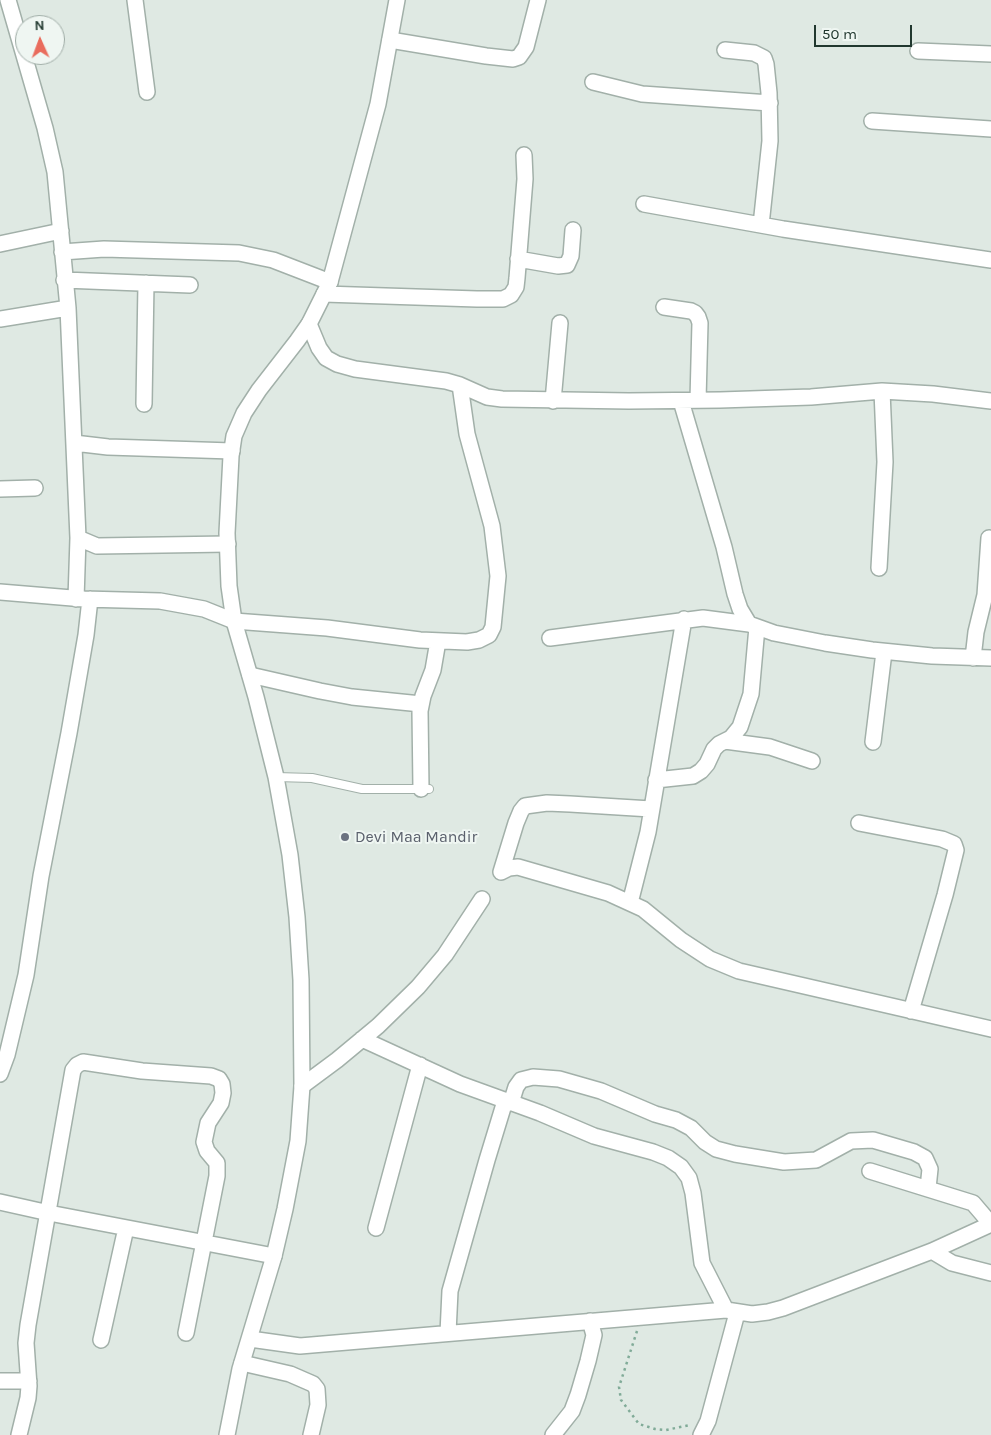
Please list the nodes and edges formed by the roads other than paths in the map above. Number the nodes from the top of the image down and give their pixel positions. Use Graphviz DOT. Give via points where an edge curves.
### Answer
graph roads {
  1 [pos="8,0"];
  2 [pos="135,0"];
  3 [pos="397,0"];
  4 [pos="538,0"];
  5 [pos="390,40"];
  6 [pos="725,50"];
  7 [pos="918,51"];
  8 [pos="991,54"];
  9 [pos="593,82"];
  10 [pos="147,92"];
  11 [pos="770,103"];
  12 [pos="872,121"];
  13 [pos="991,129"];
  14 [pos="524,155"];
  15 [pos="644,204"];
  16 [pos="761,226"];
  17 [pos="573,230"];
  18 [pos="61,231"];
  19 [pos="0,244"];
  20 [pos="62,252"];
  21 [pos="518,259"];
  22 [pos="991,260"];
  23 [pos="64,280"];
  24 [pos="146,283"];
  25 [pos="190,285"];
  26 [pos="327,288"];
  27 [pos="664,307"];
  28 [pos="68,308"];
  29 [pos="0,318"];
  30 [pos="560,323"];
  31 [pos="308,324"];
  32 [pos="460,386"];
  33 [pos="882,391"];
  34 [pos="553,400"];
  35 [pos="698,400"];
  36 [pos="681,401"];
  37 [pos="991,401"];
  38 [pos="144,404"];
  39 [pos="74,443"];
  40 [pos="232,451"];
  41 [pos="35,488"];
  42 [pos="0,489"];
  43 [pos="78,538"];
  44 [pos="989,538"];
  45 [pos="228,544"];
  46 [pos="879,568"];
  47 [pos="0,592"];
  48 [pos="83,599"];
  49 [pos="684,619"];
  50 [pos="234,621"];
  51 [pos="753,625"];
  52 [pos="550,638"];
  53 [pos="438,641"];
  54 [pos="884,652"];
  55 [pos="972,658"];
  56 [pos="991,658"];
  57 [pos="250,675"];
  58 [pos="421,704"];
  59 [pos="725,741"];
  60 [pos="873,742"];
  61 [pos="812,761"];
  62 [pos="276,777"];
  63 [pos="656,780"];
  64 [pos="425,789"];
  65 [pos="651,810"];
  66 [pos="859,822"];
  67 [pos="482,899"];
  68 [pos="630,902"];
  69 [pos="910,1011"];
  70 [pos="991,1029"];
  71 [pos="362,1039"];
  72 [pos="420,1065"];
  73 [pos="0,1074"];
  74 [pos="302,1086"];
  75 [pos="508,1102"];
  76 [pos="870,1171"];
  77 [pos="928,1188"];
  78 [pos="0,1202"];
  79 [pos="48,1213"];
  80 [pos="991,1224"];
  81 [pos="126,1228"];
  82 [pos="376,1228"];
  83 [pos="204,1243"];
  84 [pos="932,1251"];
  85 [pos="274,1256"];
  86 [pos="991,1273"];
  87 [pos="732,1311"];
  88 [pos="590,1322"];
  89 [pos="186,1333"];
  90 [pos="448,1333"];
  91 [pos="250,1339"];
  92 [pos="101,1340"];
  93 [pos="242,1362"];
  94 [pos="0,1381"];
  95 [pos="29,1381"];
  96 [pos="19,1435"];
  97 [pos="227,1435"];
  98 [pos="311,1435"];
  99 [pos="553,1435"];
  100 [pos="701,1435"];
  1 -- 18 [label="street" via="51,153"];
  2 -- 10 [label="street"];
  3 -- 5 [label="street"];
  4 -- 5 [label="street" via="520,58 486,56"];
  5 -- 26 [label="street" via="370,133"];
  6 -- 11 [label="street" via="754,52 764,58"];
  7 -- 8 [label="street"];
  9 -- 11 [label="street" via="642,94"];
  11 -- 16 [label="street" via="770,141"];
  12 -- 13 [label="street"];
  14 -- 21 [label="street"];
  15 -- 16 [label="street"];
  16 -- 22 [label="street"];
  17 -- 21 [label="street" via="567,265"];
  18 -- 19 [label="street"];
  18 -- 20 [label="street"];
  20 -- 23 [label="street"];
  20 -- 26 [label="street" via="239,253 273,260"];
  21 -- 26 [label="street" via="516,287 511,296 503,299"];
  23 -- 24 [label="street"];
  23 -- 28 [label="street"];
  24 -- 25 [label="street"];
  24 -- 38 [label="street"];
  26 -- 31 [label="street"];
  27 -- 35 [label="street" via="695,313 700,322"];
  28 -- 29 [label="street"];
  28 -- 39 [label="street"];
  30 -- 34 [label="street"];
  31 -- 32 [label="street" via="326,358 337,364"];
  31 -- 40 [label="street" via="244,414 234,436"];
  32 -- 34 [label="street" via="486,397"];
  32 -- 53 [label="street" via="467,434 492,526 498,576 497,598 489,635 467,642"];
  33 -- 35 [label="street" via="811,397"];
  33 -- 37 [label="street"];
  33 -- 46 [label="street" via="885,462"];
  34 -- 36 [label="street"];
  35 -- 36 [label="street"];
  36 -- 51 [label="street" via="735,594 740,609"];
  39 -- 40 [label="street"];
  39 -- 43 [label="street"];
  40 -- 45 [label="street"];
  41 -- 42 [label="street"];
  43 -- 45 [label="street" via="97,546"];
  43 -- 48 [label="street"];
  44 -- 55 [label="street" via="986,590"];
  45 -- 50 [label="street"];
  47 -- 48 [label="street"];
  48 -- 50 [label="street" via="182,604"];
  48 -- 73 [label="street" via="86,635 66,750 41,876 26,975"];
  49 -- 51 [label="street" via="703,618"];
  49 -- 52 [label="street"];
  49 -- 63 [label="street"];
  50 -- 53 [label="street"];
  50 -- 57 [label="street"];
  51 -- 54 [label="street" via="774,633"];
  51 -- 59 [label="street" via="754,680 748,706 740,727"];
  53 -- 58 [label="street" via="433,670"];
  54 -- 55 [label="street"];
  54 -- 60 [label="street"];
  55 -- 56 [label="street"];
  57 -- 58 [label="street" via="320,691"];
  57 -- 62 [label="street"];
  58 -- 64 [label="street"];
  59 -- 61 [label="street" via="770,747"];
  59 -- 63 [label="street" via="714,749 707,764 693,776"];
  62 -- 64 [label="lane" via="312,778 362,789"];
  62 -- 74 [label="street" via="297,917"];
  63 -- 65 [label="street"];
  65 -- 68 [label="street"];
  65 -- 68 [label="street" via="570,804 526,806 516,823 501,872 518,867"];
  66 -- 69 [label="street" via="942,839 954,844 956,850"];
  67 -- 71 [label="street" via="445,955 418,987"];
  68 -- 69 [label="street" via="653,916 694,950 725,966"];
  69 -- 70 [label="street"];
  71 -- 72 [label="street"];
  71 -- 74 [label="street"];
  72 -- 75 [label="street"];
  72 -- 82 [label="street"];
  74 -- 85 [label="street" via="298,1141"];
  75 -- 77 [label="street" via="521,1080 533,1077 559,1079 601,1091 676,1120 716,1149 784,1162 816,1160 850,1141 873,1140 925,1158 930,1168"];
  75 -- 87 [label="street" via="594,1136 653,1152 681,1167 693,1193 702,1263"];
  75 -- 90 [label="street" via="487,1160 450,1291"];
  76 -- 77 [label="street"];
  77 -- 80 [label="street" via="973,1203"];
  78 -- 79 [label="street"];
  79 -- 81 [label="street"];
  79 -- 83 [label="street" via="77,1065 89,1062 142,1071 211,1076 219,1079 223,1093 221,1103 208,1123 204,1142 218,1168"];
  79 -- 95 [label="street" via="28,1325"];
  80 -- 84 [label="street"];
  81 -- 83 [label="street"];
  81 -- 92 [label="street"];
  83 -- 85 [label="street"];
  83 -- 89 [label="street"];
  84 -- 86 [label="street" via="952,1263"];
  84 -- 87 [label="street" via="783,1308 752,1314"];
  85 -- 91 [label="street"];
  87 -- 88 [label="street"];
  87 -- 100 [label="street" via="708,1421"];
  88 -- 90 [label="street"];
  88 -- 99 [label="street" via="594,1334 578,1395 572,1410"];
  90 -- 91 [label="street" via="300,1346"];
  91 -- 93 [label="street"];
  93 -- 97 [label="street"];
  93 -- 98 [label="street" via="290,1374 313,1384 318,1404"];
  94 -- 95 [label="street"];
  95 -- 96 [label="street"];
}
